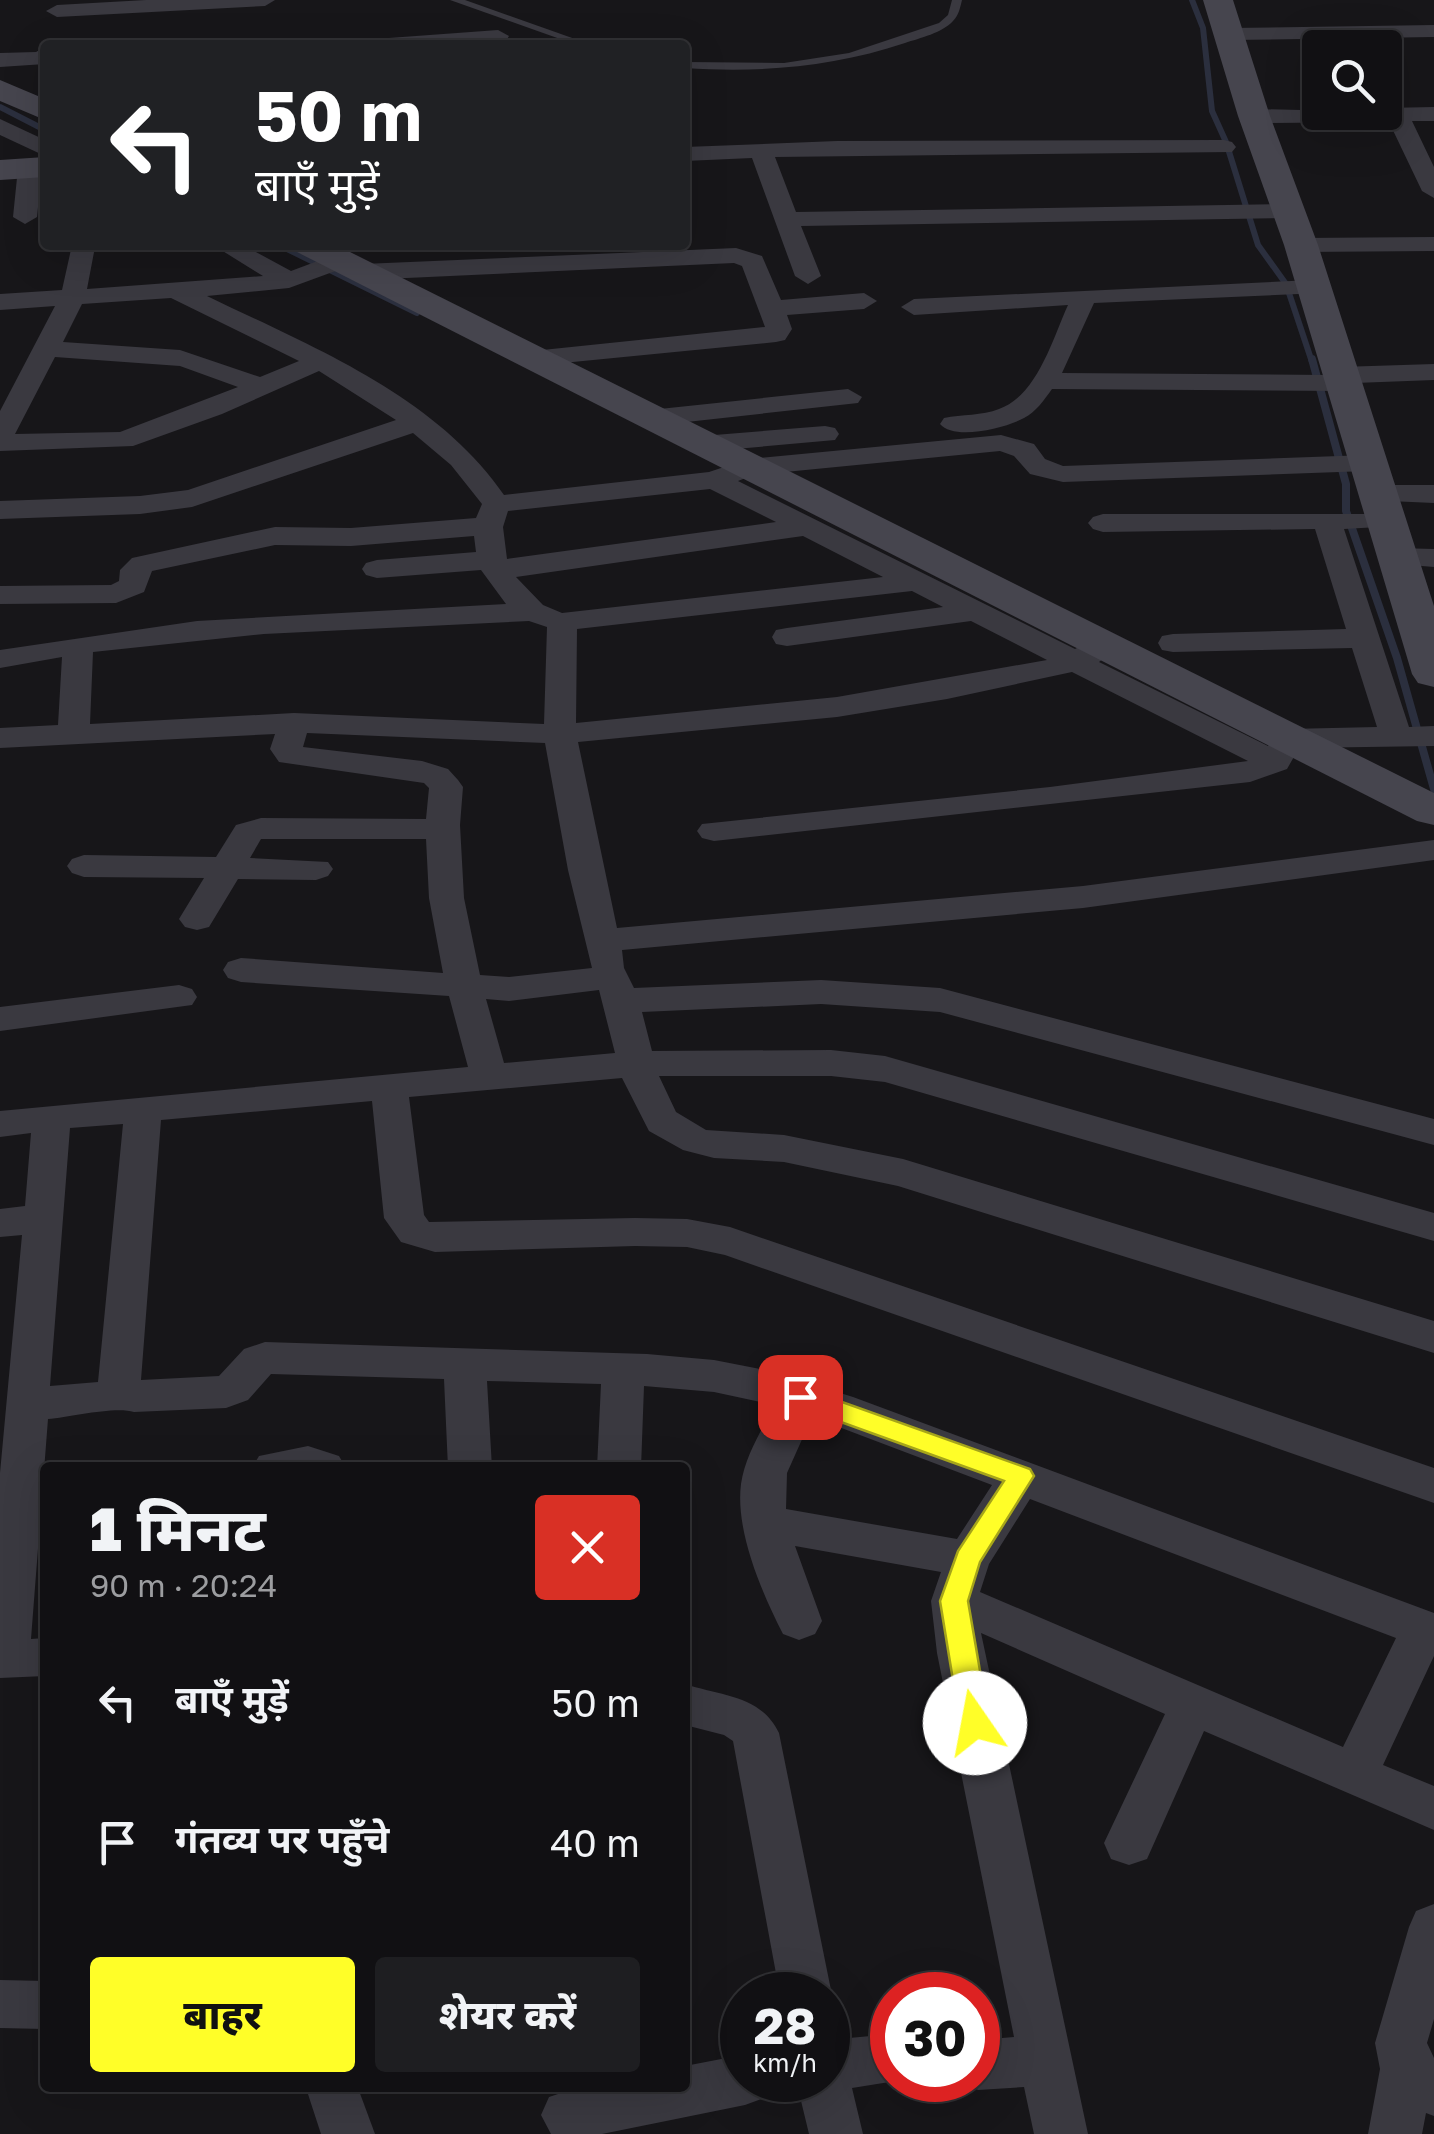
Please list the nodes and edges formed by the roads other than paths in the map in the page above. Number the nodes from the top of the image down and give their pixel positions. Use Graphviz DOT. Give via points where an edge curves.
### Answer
graph roads {
  1 [pos="265,0"];
  2 [pos="455,0"];
  3 [pos="957,0"];
  4 [pos="59,6"];
  5 [pos="1224,17"];
  6 [pos="1434,31"];
  7 [pos="498,36"];
  8 [pos="49,40"];
  9 [pos="443,40"];
  10 [pos="572,40"];
  11 [pos="40,57"];
  12 [pos="0,60"];
  13 [pos="690,65"];
  14 [pos="0,89"];
  15 [pos="40,109"];
  16 [pos="1434,114"];
  17 [pos="1402,115"];
  18 [pos="1254,116"];
  19 [pos="1302,116"];
  20 [pos="1402,122"];
  21 [pos="0,126"];
  22 [pos="1224,147"];
  23 [pos="761,151"];
  24 [pos="1425,152"];
  25 [pos="690,154"];
  26 [pos="30,163"];
  27 [pos="1434,192"];
  28 [pos="1281,211"];
  29 [pos="25,217"];
  30 [pos="784,219"];
  31 [pos="1434,244"];
  32 [pos="1301,246"];
  33 [pos="82,250"];
  34 [pos="248,250"];
  35 [pos="640,252"];
  36 [pos="323,266"];
  37 [pos="808,276"];
  38 [pos="1296,288"];
  39 [pos="173,290"];
  40 [pos="1085,296"];
  41 [pos="73,297"];
  42 [pos="864,301"];
  43 [pos="0,302"];
  44 [pos="914,308"];
  45 [pos="772,309"];
  46 [pos="43,349"];
  47 [pos="532,358"];
  48 [pos="321,361"];
  49 [pos="1434,372"];
  50 [pos="1331,380"];
  51 [pos="1043,381"];
  52 [pos="259,387"];
  53 [pos="10,394"];
  54 [pos="848,397"];
  55 [pos="650,418"];
  56 [pos="418,422"];
  57 [pos="0,440"];
  58 [pos="102,442"];
  59 [pos="724,469"];
  60 [pos="1434,494"];
  61 [pos="1357,496"];
  62 [pos="92,506"];
  63 [pos="0,510"];
  64 [pos="492,515"];
  65 [pos="1103,523"];
  66 [pos="804,527"];
  67 [pos="1396,557"];
  68 [pos="1434,558"];
  69 [pos="494,565"];
  70 [pos="377,568"];
  71 [pos="933,577"];
  72 [pos="0,595"];
  73 [pos="530,612"];
  74 [pos="972,612"];
  75 [pos="562,622"];
  76 [pos="787,637"];
  77 [pos="1364,638"];
  78 [pos="1173,643"];
  79 [pos="78,646"];
  80 [pos="1089,654"];
  81 [pos="0,659"];
  82 [pos="1433,668"];
  83 [pos="294,723"];
  84 [pos="74,732"];
  85 [pos="560,734"];
  86 [pos="1418,736"];
  87 [pos="0,738"];
  88 [pos="1282,750"];
  89 [pos="1434,811"];
  90 [pos="440,829"];
  91 [pos="714,832"];
  92 [pos="1434,850"];
  93 [pos="84,866"];
  94 [pos="225,869"];
  95 [pos="316,870"];
  96 [pos="198,919"];
  97 [pos="601,941"];
  98 [pos="241,970"];
  99 [pos="464,986"];
  100 [pos="617,989"];
  101 [pos="179,997"];
  102 [pos="0,1019"];
  103 [pos="637,1064"];
  104 [pos="490,1080"];
  105 [pos="389,1085"];
  106 [pos="143,1109"];
  107 [pos="52,1116"];
  108 [pos="0,1124"];
  109 [pos="1434,1132"];
  110 [pos="44,1218"];
  111 [pos="0,1222"];
  112 [pos="1434,1227"];
  113 [pos="1434,1337"];
  114 [pos="465,1366"];
  115 [pos="624,1370"];
  116 [pos="124,1390"];
  117 [pos="800,1397"];
  118 [pos="29,1404"];
  119 [pos="470,1462"];
  120 [pos="619,1462"];
  121 [pos="1021,1476"];
  122 [pos="1434,1486"];
  123 [pos="767,1523"];
  124 [pos="7,1569"];
  125 [pos="961,1580"];
  126 [pos="799,1621"];
  127 [pos="1429,1631"];
  128 [pos="17,1660"];
  129 [pos="1193,1704"];
  130 [pos="690,1707"];
  131 [pos="1354,1774"];
  132 [pos="1434,1810"];
  133 [pos="1130,1843"];
  134 [pos="1434,1926"];
  135 [pos="802,1972"];
  136 [pos="0,2004"];
  137 [pos="40,2005"];
  138 [pos="1046,2060"];
  139 [pos="1000,2063"];
  140 [pos="1420,2080"];
  141 [pos="720,2085"];
  142 [pos="690,2090"];
  143 [pos="333,2092"];
  144 [pos="679,2092"];
  145 [pos="829,2102"];
  146 [pos="568,2112"];
  147 [pos="348,2134"];
  148 [pos="836,2134"];
  149 [pos="1061,2134"];
  150 [pos="1395,2134"];
  1 -- 4 [label="street"];
  2 -- 10 [label="lane"];
  3 -- 13 [label="lane" via="943,26 836,59"];
  4 -- 8 [label="street"];
  5 -- 6 [label="street"];
  5 -- 18 [label="street"];
  7 -- 9 [label="street"];
  11 -- 12 [label="street"];
  14 -- 15 [label="street"];
  16 -- 17 [label="street"];
  18 -- 19 [label="street"];
  18 -- 28 [label="street"];
  20 -- 24 [label="street"];
  21 -- 26 [label="street"];
  22 -- 23 [label="street"];
  23 -- 25 [label="street"];
  23 -- 30 [label="street"];
  24 -- 27 [label="street"];
  26 -- 29 [label="street"];
  28 -- 30 [label="street"];
  28 -- 32 [label="street"];
  30 -- 37 [label="street"];
  31 -- 32 [label="street"];
  32 -- 38 [label="street"];
  33 -- 41 [label="street"];
  34 -- 36 [label="street"];
  35 -- 36 [label="street"];
  35 -- 45 [label="street" via="746,257"];
  36 -- 39 [label="street"];
  36 -- 47 [label="street"];
  38 -- 40 [label="street"];
  38 -- 50 [label="street"];
  39 -- 41 [label="street"];
  39 -- 48 [label="street"];
  40 -- 44 [label="street"];
  40 -- 51 [label="street"];
  41 -- 43 [label="street"];
  41 -- 46 [label="street"];
  42 -- 45 [label="street"];
  45 -- 47 [label="street" via="776,334"];
  46 -- 52 [label="street" via="198,360"];
  46 -- 53 [label="street"];
  47 -- 55 [label="street"];
  48 -- 52 [label="street"];
  48 -- 56 [label="street"];
  49 -- 50 [label="street"];
  50 -- 51 [label="street"];
  50 -- 61 [label="street"];
  51 -- 59 [label="street" via="1025,405 998,418"];
  52 -- 58 [label="street" via="146,434"];
  53 -- 57 [label="street"];
  54 -- 55 [label="street"];
  55 -- 59 [label="street"];
  56 -- 62 [label="street" via="192,498"];
  56 -- 64 [label="street" via="481,478"];
  57 -- 58 [label="street"];
  58 -- 62 [label="street"];
  59 -- 61 [label="street" via="1001,443 1024,450 1045,472"];
  59 -- 64 [label="street"];
  59 -- 66 [label="street"];
  59 -- 71 [label="street"];
  60 -- 61 [label="street"];
  61 -- 65 [label="street"];
  61 -- 67 [label="street"];
  61 -- 77 [label="street"];
  62 -- 63 [label="street"];
  64 -- 69 [label="street"];
  64 -- 72 [label="street" via="244,540 142,564 132,586 116,594"];
  66 -- 69 [label="street"];
  66 -- 71 [label="street"];
  67 -- 68 [label="street"];
  67 -- 82 [label="street"];
  69 -- 70 [label="street"];
  69 -- 73 [label="street"];
  71 -- 74 [label="street"];
  71 -- 75 [label="street"];
  71 -- 80 [label="street"];
  73 -- 75 [label="street"];
  73 -- 79 [label="street" via="262,625"];
  74 -- 76 [label="street"];
  74 -- 80 [label="street"];
  75 -- 85 [label="street"];
  77 -- 78 [label="street"];
  77 -- 86 [label="street"];
  79 -- 81 [label="street"];
  79 -- 84 [label="street"];
  80 -- 85 [label="street" via="976,684 862,703"];
  80 -- 88 [label="street"];
  83 -- 84 [label="street"];
  83 -- 85 [label="street"];
  83 -- 90 [label="street" via="286,749 301,759 436,776 446,787"];
  84 -- 87 [label="street"];
  85 -- 97 [label="street"];
  86 -- 88 [label="street"];
  88 -- 89 [label="street"];
  88 -- 91 [label="street" via="1250,772"];
  90 -- 94 [label="street" via="262,828 240,840"];
  90 -- 99 [label="street" via="441,870"];
  92 -- 97 [label="street" via="1083,897"];
  93 -- 94 [label="street"];
  94 -- 95 [label="street"];
  94 -- 96 [label="street"];
  97 -- 100 [label="street"];
  98 -- 99 [label="street"];
  99 -- 100 [label="street"];
  99 -- 104 [label="street"];
  100 -- 103 [label="street"];
  100 -- 109 [label="street" via="876,991 940,1000"];
  101 -- 102 [label="street"];
  103 -- 104 [label="street"];
  103 -- 112 [label="street" via="772,1061 885,1069"];
  103 -- 113 [label="street" via="658,1116 674,1132 702,1143 830,1155 904,1173"];
  104 -- 105 [label="street"];
  105 -- 106 [label="street"];
  105 -- 122 [label="street" via="404,1218 414,1232 434,1238 687,1233 730,1241"];
  106 -- 107 [label="street"];
  106 -- 116 [label="street" via="119,1381"];
  107 -- 108 [label="street"];
  107 -- 110 [label="street"];
  110 -- 111 [label="street"];
  110 -- 118 [label="street"];
  114 -- 115 [label="street"];
  114 -- 116 [label="street" via="265,1358 226,1392 134,1396"];
  114 -- 119 [label="street"];
  115 -- 117 [label="street" via="714,1376"];
  115 -- 120 [label="street"];
  116 -- 118 [label="street"];
  117 -- 121 [label="street"];
  117 -- 123 [label="street" via="762,1487"];
  118 -- 124 [label="street"];
  121 -- 125 [label="street"];
  121 -- 127 [label="street"];
  123 -- 125 [label="street"];
  123 -- 126 [label="street"];
  124 -- 128 [label="street"];
  125 -- 129 [label="street"];
  125 -- 138 [label="street" via="964,1670"];
  127 -- 131 [label="street"];
  129 -- 131 [label="street"];
  129 -- 133 [label="street"];
  130 -- 135 [label="street" via="734,1715 756,1733"];
  131 -- 132 [label="street"];
  134 -- 140 [label="street" via="1401,2043"];
  136 -- 137 [label="street"];
  138 -- 139 [label="street"];
  138 -- 149 [label="street"];
  140 -- 150 [label="street"];
  141 -- 142 [label="street"];
  143 -- 147 [label="street"];
  144 -- 146 [label="street"];
  145 -- 148 [label="street"];
}
